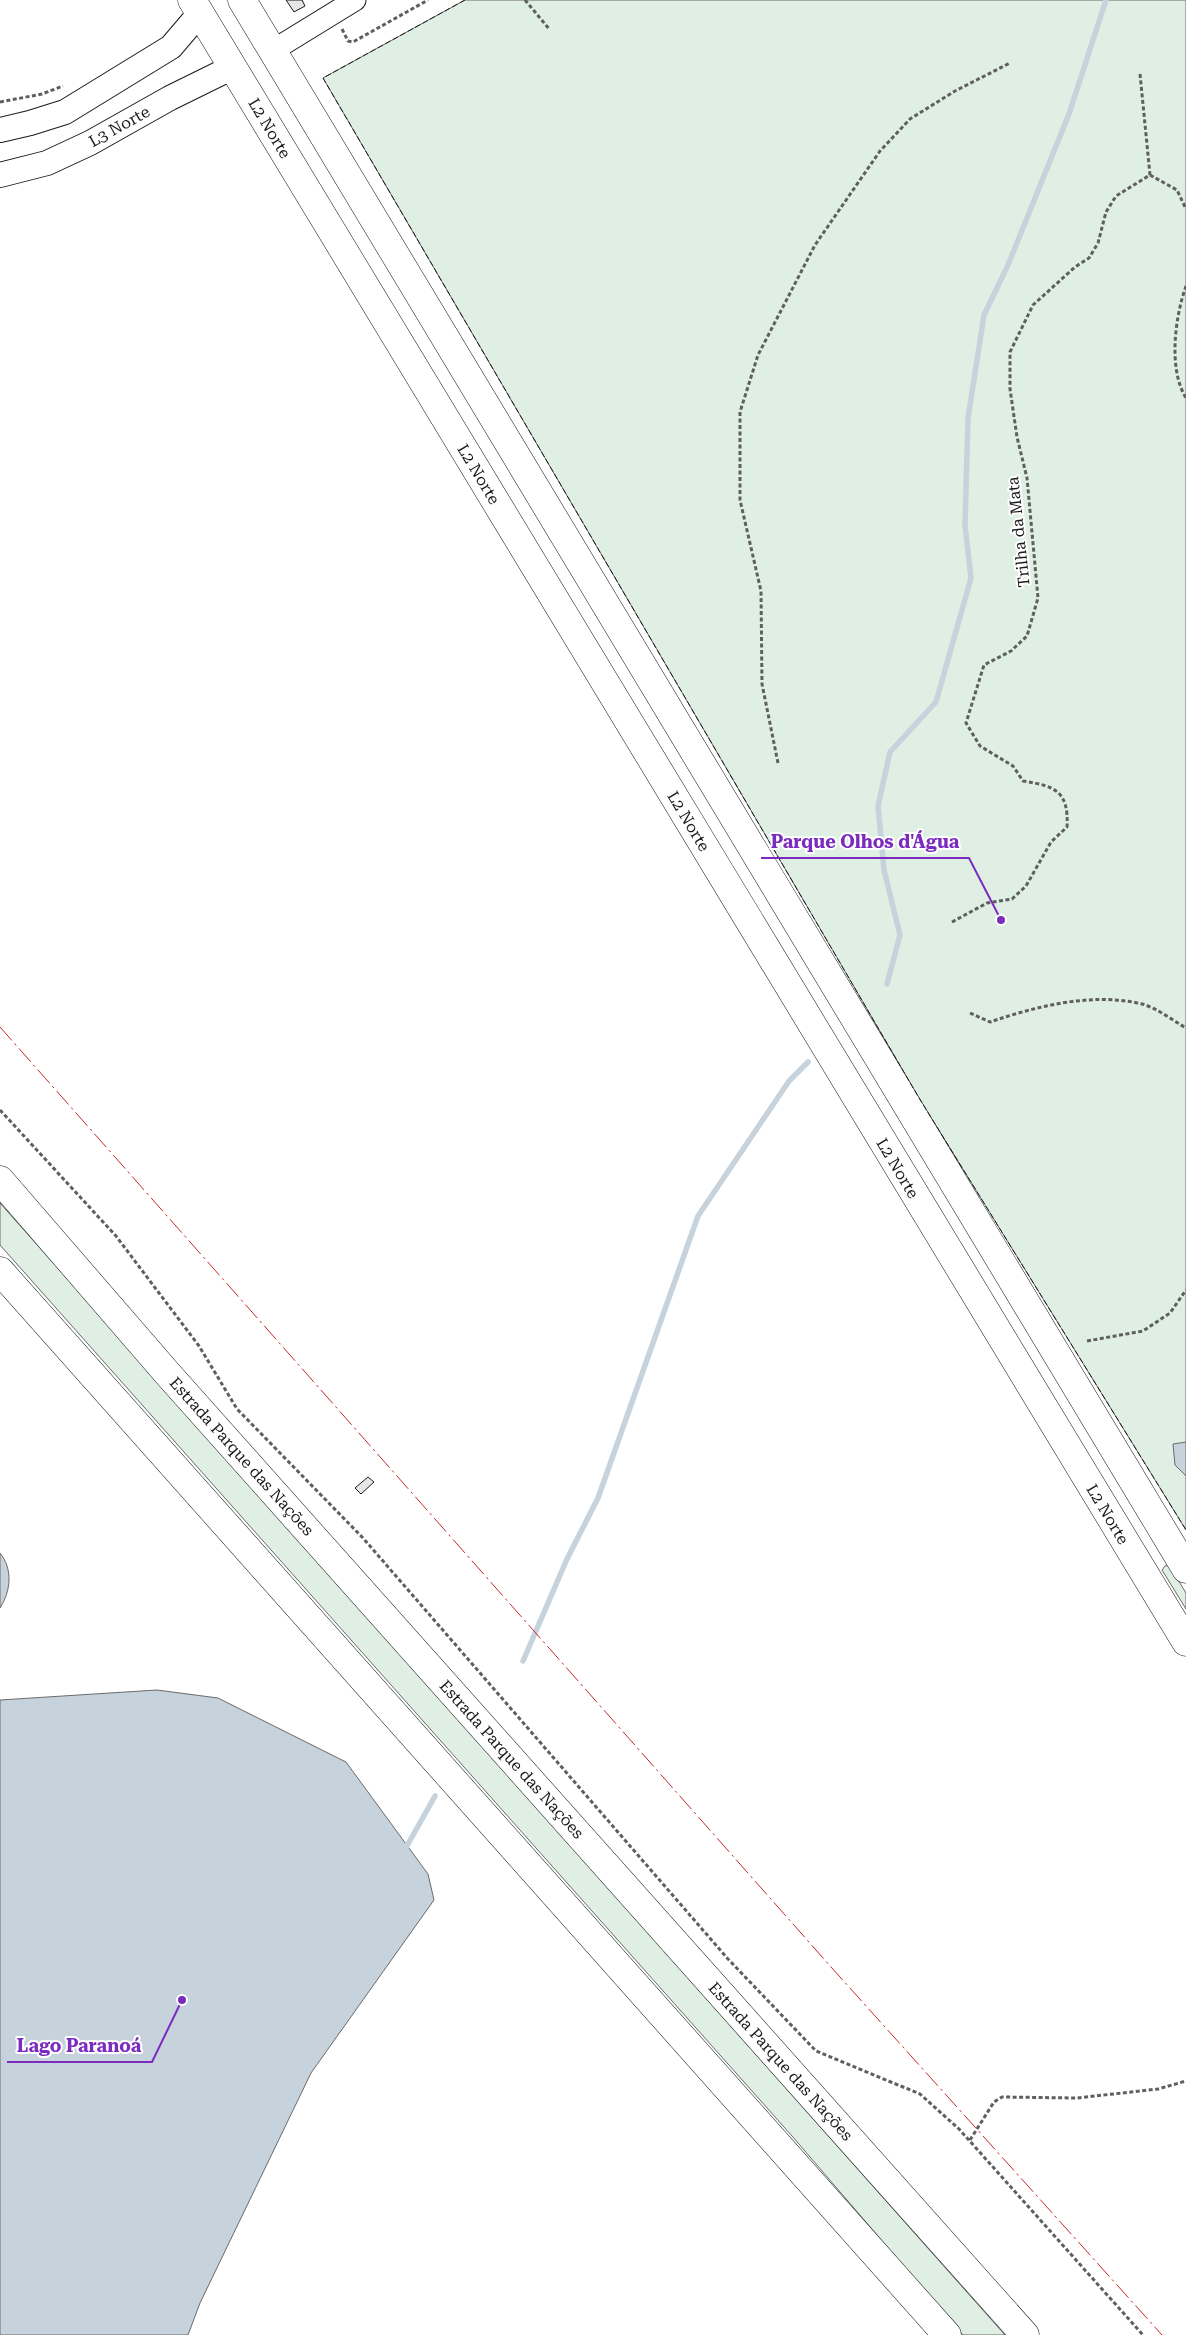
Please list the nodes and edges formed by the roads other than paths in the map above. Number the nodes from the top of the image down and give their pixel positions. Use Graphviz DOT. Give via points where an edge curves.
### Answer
graph roads {
  1 [pos="242,0"];
  2 [pos="355,0"];
  3 [pos="196,6"];
  4 [pos="272,51"];
  5 [pos="233,67"];
  6 [pos="0,130"];
  7 [pos="0,175"];
  8 [pos="0,1180"];
  9 [pos="0,1271"];
  10 [pos="1170,1543"];
  11 [pos="1137,1562"];
  12 [pos="1186,1569"];
  13 [pos="1186,1642"];
  14 [pos="947,2335"];
  15 [pos="1025,2335"];
  1 -- 4 [label="main road"];
  2 -- 4 [label="street"];
  3 -- 5 [label="main road, L2 Norte"];
  3 -- 6 [label="main road" via="171,47 64,112"];
  4 -- 10 [label="main road"];
  5 -- 7 [label="main road, L3 Norte" via="47,163"];
  5 -- 11 [label="main road, L2 Norte"];
  8 -- 15 [label="main road, Estrada Parque das Nações" via="181,1388"];
  9 -- 14 [label="main road"];
  10 -- 11 [label="main road"];
  10 -- 12 [label="main road"];
  11 -- 13 [label="main road, L2 Norte"];
}
